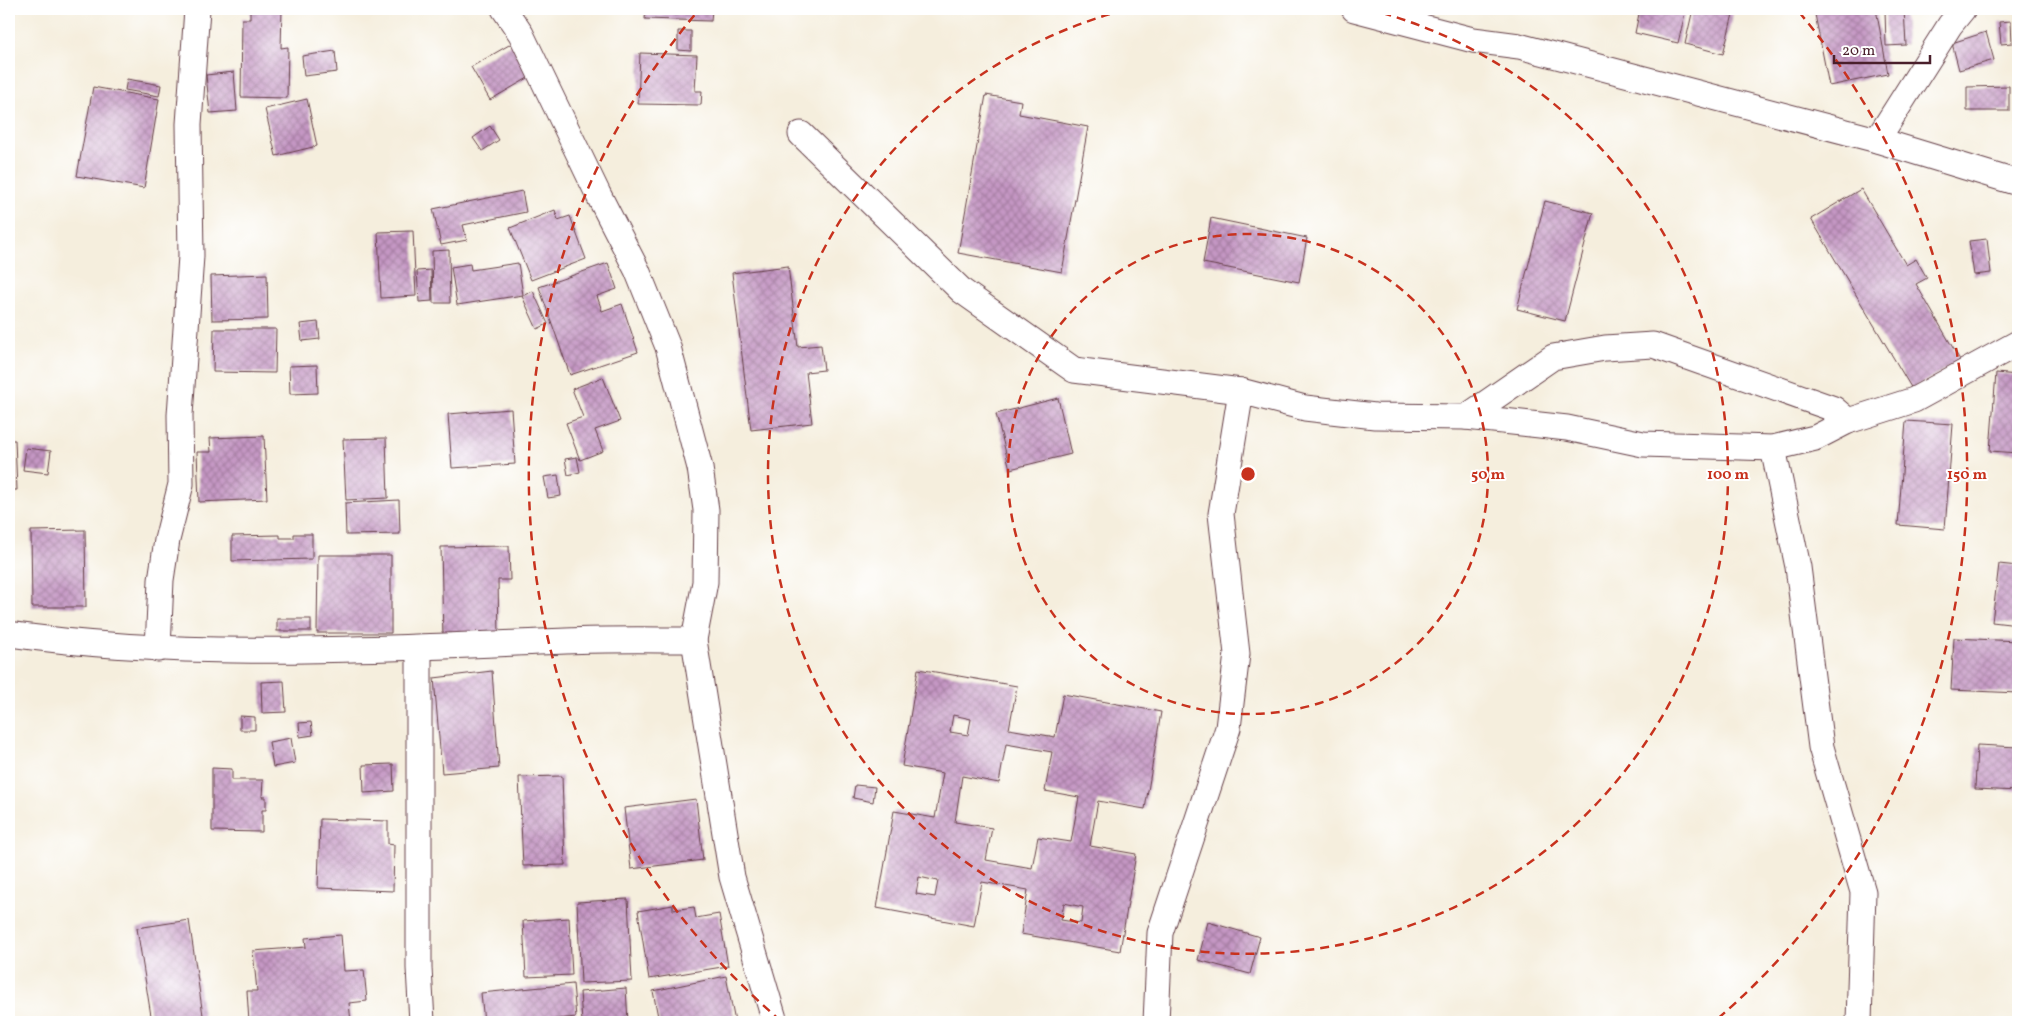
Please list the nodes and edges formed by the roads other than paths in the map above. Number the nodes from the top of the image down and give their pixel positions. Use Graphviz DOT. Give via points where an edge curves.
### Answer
graph roads {
  1 [pos="197,9"];
  2 [pos="504,9"];
  3 [pos="1354,9"];
  4 [pos="1963,9"];
  5 [pos="801,134"];
  6 [pos="1876,140"];
  7 [pos="2018,183"];
  8 [pos="2018,343"];
  9 [pos="1241,391"];
  10 [pos="1466,417"];
  11 [pos="1848,421"];
  12 [pos="1773,448"];
  13 [pos="9,634"];
  14 [pos="694,640"];
  15 [pos="419,648"];
  16 [pos="158,649"];
  17 [pos="422,1022"];
  18 [pos="775,1022"];
  19 [pos="1156,1022"];
  20 [pos="1859,1022"];
  1 -- 16 [label="street" via="189,124 191,256 180,415 181,484 166,540"];
  2 -- 14 [label="street" via="521,34 637,270 668,347 700,468 706,510 705,582"];
  3 -- 6 [label="street" via="1473,40 1520,46"];
  4 -- 6 [label="street"];
  5 -- 9 [label="street" via="962,291 1074,370"];
  6 -- 7 [label="street"];
  8 -- 11 [label="street" via="1914,400"];
  9 -- 10 [label="street" via="1315,410 1375,416"];
  9 -- 19 [label="street" via="1220,514 1237,654 1228,728 1160,933"];
  10 -- 11 [label="street" via="1553,357 1605,348 1652,345 1834,409"];
  10 -- 12 [label="street" via="1566,428 1643,444"];
  11 -- 12 [label="street" via="1815,438"];
  12 -- 20 [label="street" via="1798,566 1821,747 1863,892"];
  13 -- 16 [label="street" via="70,643"];
  14 -- 15 [label="street" via="568,640"];
  14 -- 18 [label="street" via="732,877"];
  15 -- 16 [label="street"];
  15 -- 17 [label="street" via="419,968"];
}
